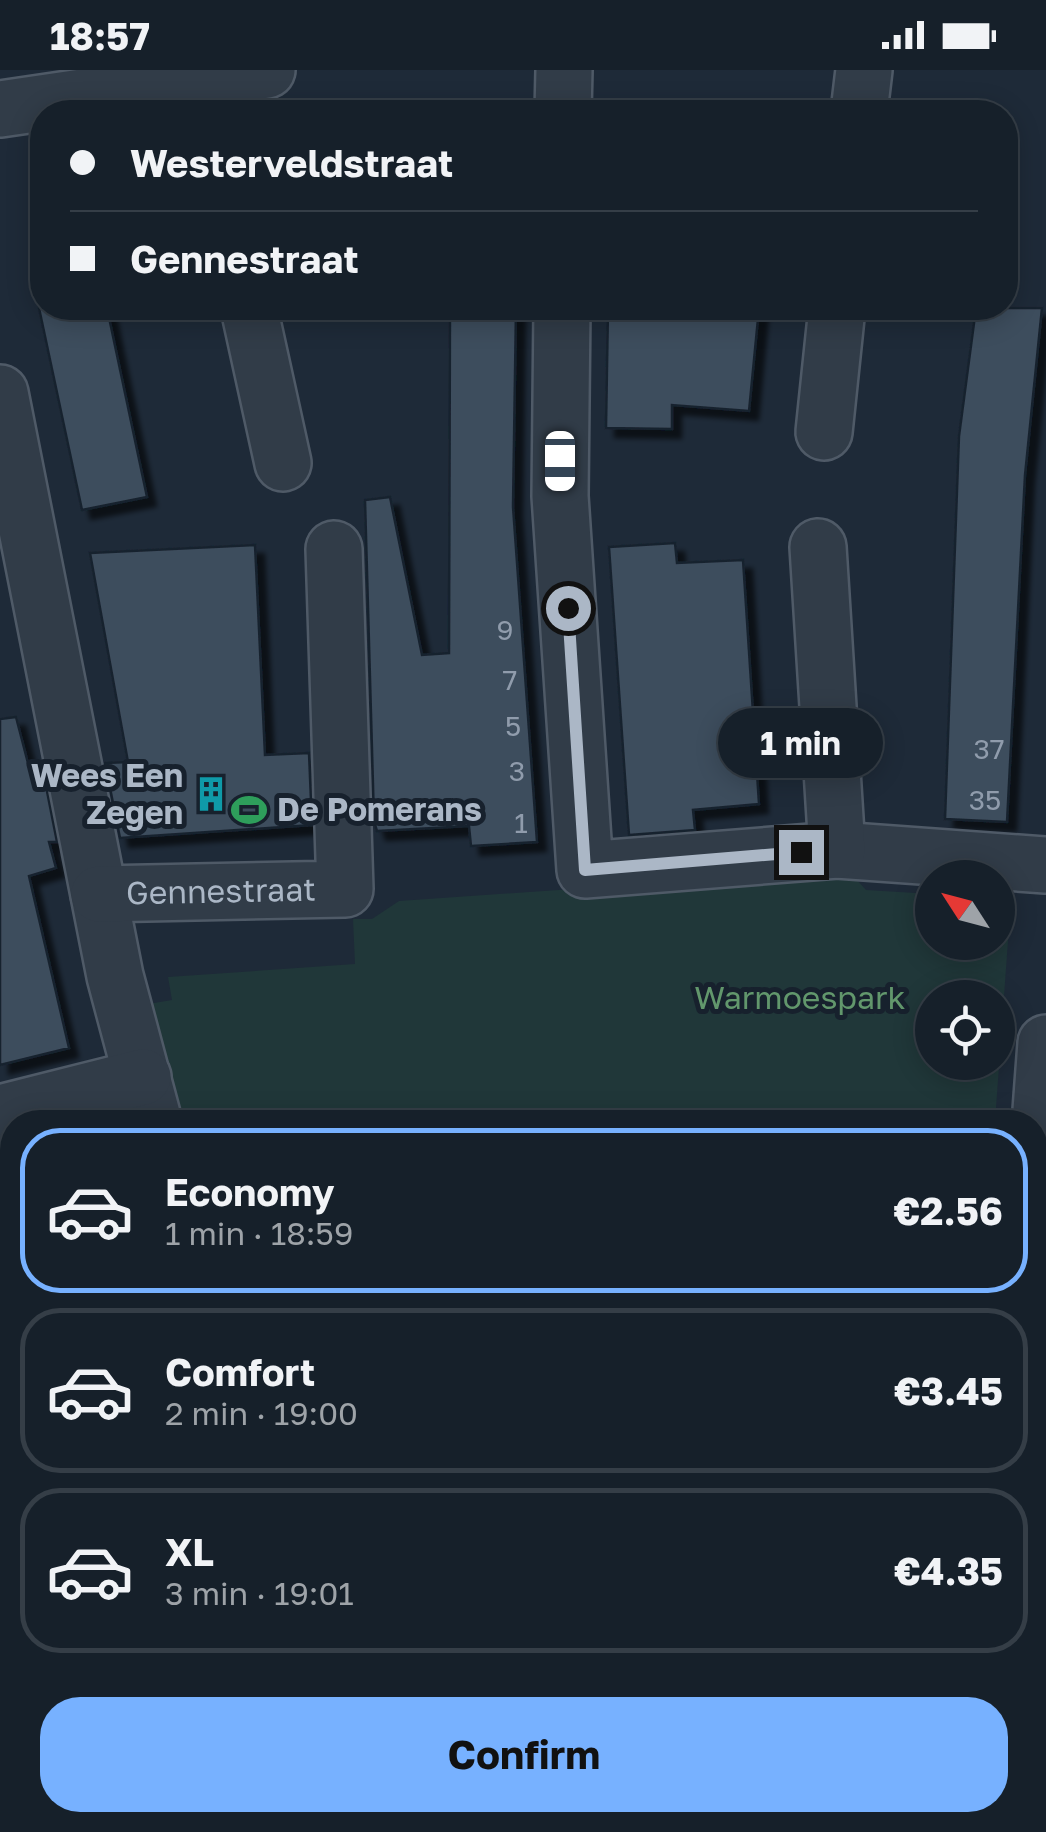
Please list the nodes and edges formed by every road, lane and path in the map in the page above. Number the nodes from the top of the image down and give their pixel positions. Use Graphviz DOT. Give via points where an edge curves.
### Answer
graph roads {
  1 [pos="267,70"];
  2 [pos="564,70"];
  3 [pos="864,70"];
  4 [pos="204,96"];
  5 [pos="136,100"];
  6 [pos="564,100"];
  7 [pos="860,100"];
  8 [pos="30,106"];
  9 [pos="0,108"];
  10 [pos="252,320"];
  11 [pos="562,320"];
  12 [pos="837,320"];
  13 [pos="0,393"];
  14 [pos="824,432"];
  15 [pos="283,463"];
  16 [pos="818,546"];
  17 [pos="334,548"];
  18 [pos="837,850"];
  19 [pos="1046,865"];
  20 [pos="99,894"];
  21 [pos="1046,1043"];
  22 [pos="148,1100"];
  23 [pos="34,1110"];
  24 [pos="1041,1110"];
  1 -- 4 [label="street"];
  2 -- 6 [label="street"];
  3 -- 7 [label="street"];
  4 -- 5 [label="street"];
  8 -- 9 [label="street"];
  10 -- 15 [label="street"];
  11 -- 18 [label="street" via="560,496 585,870"];
  12 -- 14 [label="street"];
  13 -- 20 [label="street"];
  16 -- 18 [label="street"];
  17 -- 20 [label="street, Gennestraat" via="345,889"];
  18 -- 19 [label="street"];
  20 -- 22 [label="street"];
  21 -- 24 [label="street"];
  22 -- 23 [label="street"];
}
